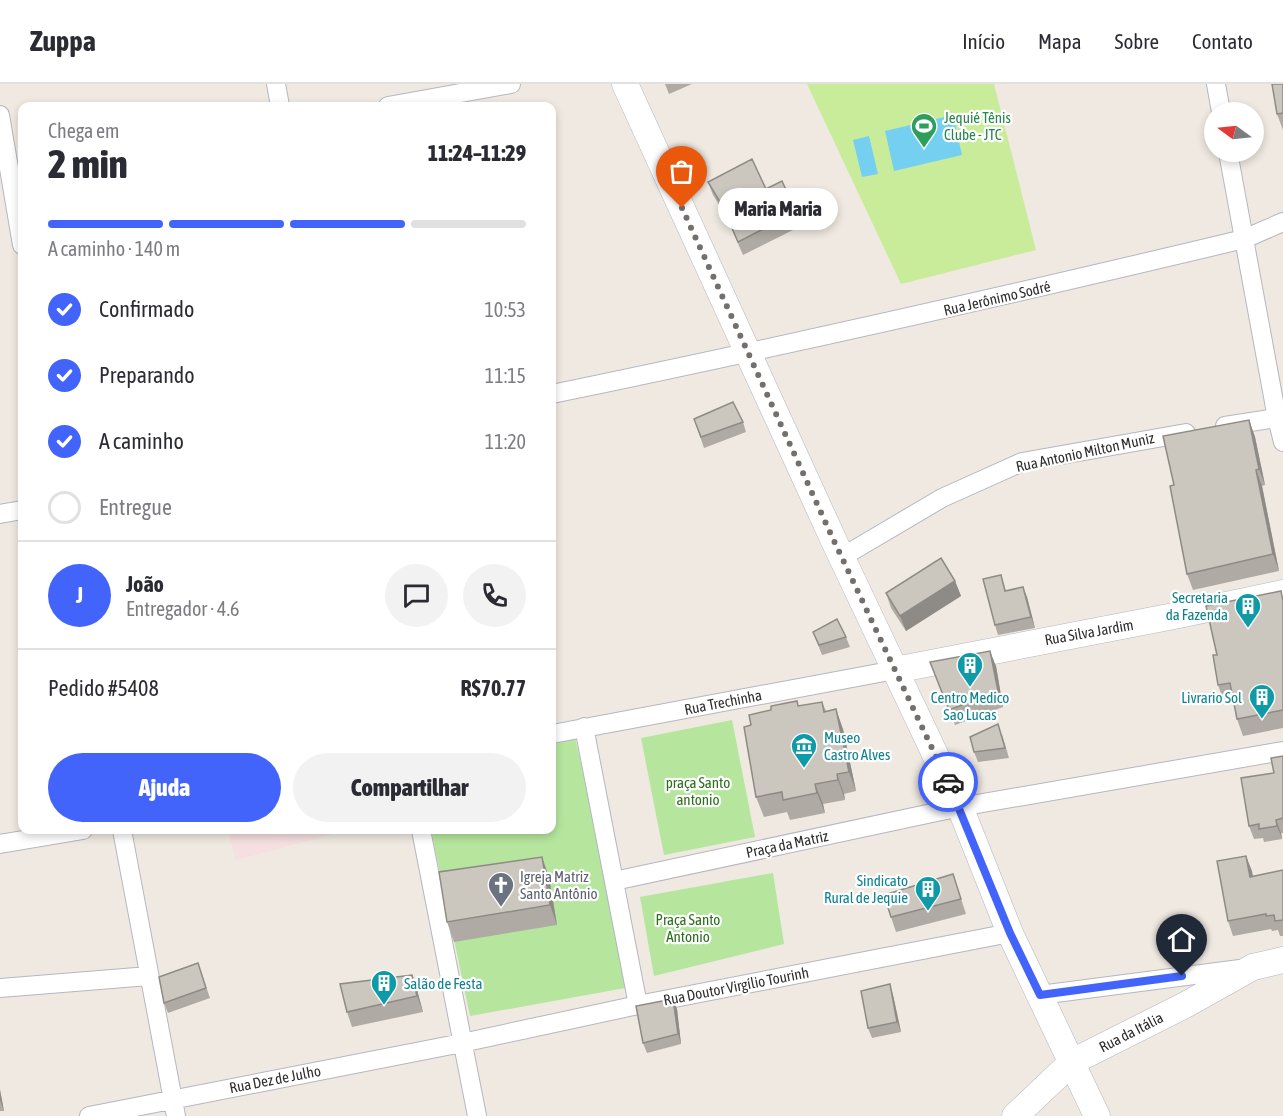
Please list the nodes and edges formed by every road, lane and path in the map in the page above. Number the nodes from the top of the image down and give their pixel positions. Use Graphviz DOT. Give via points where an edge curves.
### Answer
graph roads {
  1 [pos="276,84"];
  2 [pos="511,84"];
  3 [pos="625,84"];
  4 [pos="1216,84"];
  5 [pos="279,102"];
  6 [pos="410,102"];
  7 [pos="1219,102"];
  8 [pos="0,115"];
  9 [pos="1230,162"];
  10 [pos="12,176"];
  11 [pos="18,217"];
  12 [pos="1283,222"];
  13 [pos="1244,239"];
  14 [pos="750,353"];
  15 [pos="556,393"];
  16 [pos="1280,417"];
  17 [pos="1283,442"];
  18 [pos="18,511"];
  19 [pos="0,514"];
  20 [pos="842,557"];
  21 [pos="1283,593"];
  22 [pos="895,670"];
  23 [pos="584,728"];
  24 [pos="556,733"];
  25 [pos="1283,751"];
  26 [pos="960,807"];
  27 [pos="59,834"];
  28 [pos="123,834"];
  29 [pos="422,834"];
  30 [pos="0,844"];
  31 [pos="614,881"];
  32 [pos="1010,933"];
  33 [pos="1283,960"];
  34 [pos="1252,968"];
  35 [pos="149,976"];
  36 [pos="0,988"];
  37 [pos="1040,995"];
  38 [pos="638,1005"];
  39 [pos="462,1043"];
  40 [pos="1072,1062"];
  41 [pos="175,1107"];
  42 [pos="89,1116"];
  43 [pos="477,1116"];
  44 [pos="1016,1116"];
  45 [pos="1097,1116"];
  1 -- 5 [label="street"];
  2 -- 6 [label="street"];
  3 -- 14 [label="main road"];
  4 -- 7 [label="street"];
  8 -- 10 [label="street"];
  9 -- 13 [label="street"];
  10 -- 11 [label="street"];
  12 -- 13 [label="street, Rua Jerônimo Sodré"];
  13 -- 14 [label="street, Rua Jerônimo Sodré"];
  13 -- 16 [label="street"];
  14 -- 15 [label="street, Rua Jerônimo Sodré"];
  14 -- 20 [label="main road"];
  16 -- 17 [label="street"];
  16 -- 20 [label="street, Rua Antonio Milton Muniz" via="1022,462 942,498"];
  18 -- 19 [label="street"];
  20 -- 22 [label="main road"];
  21 -- 22 [label="main road, Rua Silva Jardim"];
  22 -- 23 [label="street, Rua Trechinha"];
  22 -- 26 [label="main road"];
  23 -- 24 [label="street, Rua Trechinha"];
  23 -- 31 [label="street"];
  25 -- 26 [label="street, Praça da Matriz"];
  26 -- 31 [label="street, Praça da Matriz"];
  26 -- 32 [label="main road"];
  27 -- 30 [label="street"];
  28 -- 35 [label="street"];
  29 -- 39 [label="street"];
  31 -- 38 [label="street"];
  32 -- 37 [label="main road"];
  32 -- 38 [label="street, Rua Doutor Virgílio Tourinh"];
  33 -- 34 [label="main road, Rua da Itália"];
  34 -- 37 [label="street, Rua da Itália"];
  34 -- 40 [label="main road, Rua da Itália"];
  35 -- 36 [label="street"];
  35 -- 41 [label="street"];
  37 -- 40 [label="main road"];
  38 -- 39 [label="street, Rua Doutor Virgílio Tourinh"];
  39 -- 41 [label="street, Rua Dez de Julho"];
  39 -- 43 [label="street"];
  40 -- 44 [label="main road, Rua da Itália"];
  40 -- 45 [label="main road"];
  41 -- 42 [label="street, Rua Dez de Julho"];
}
